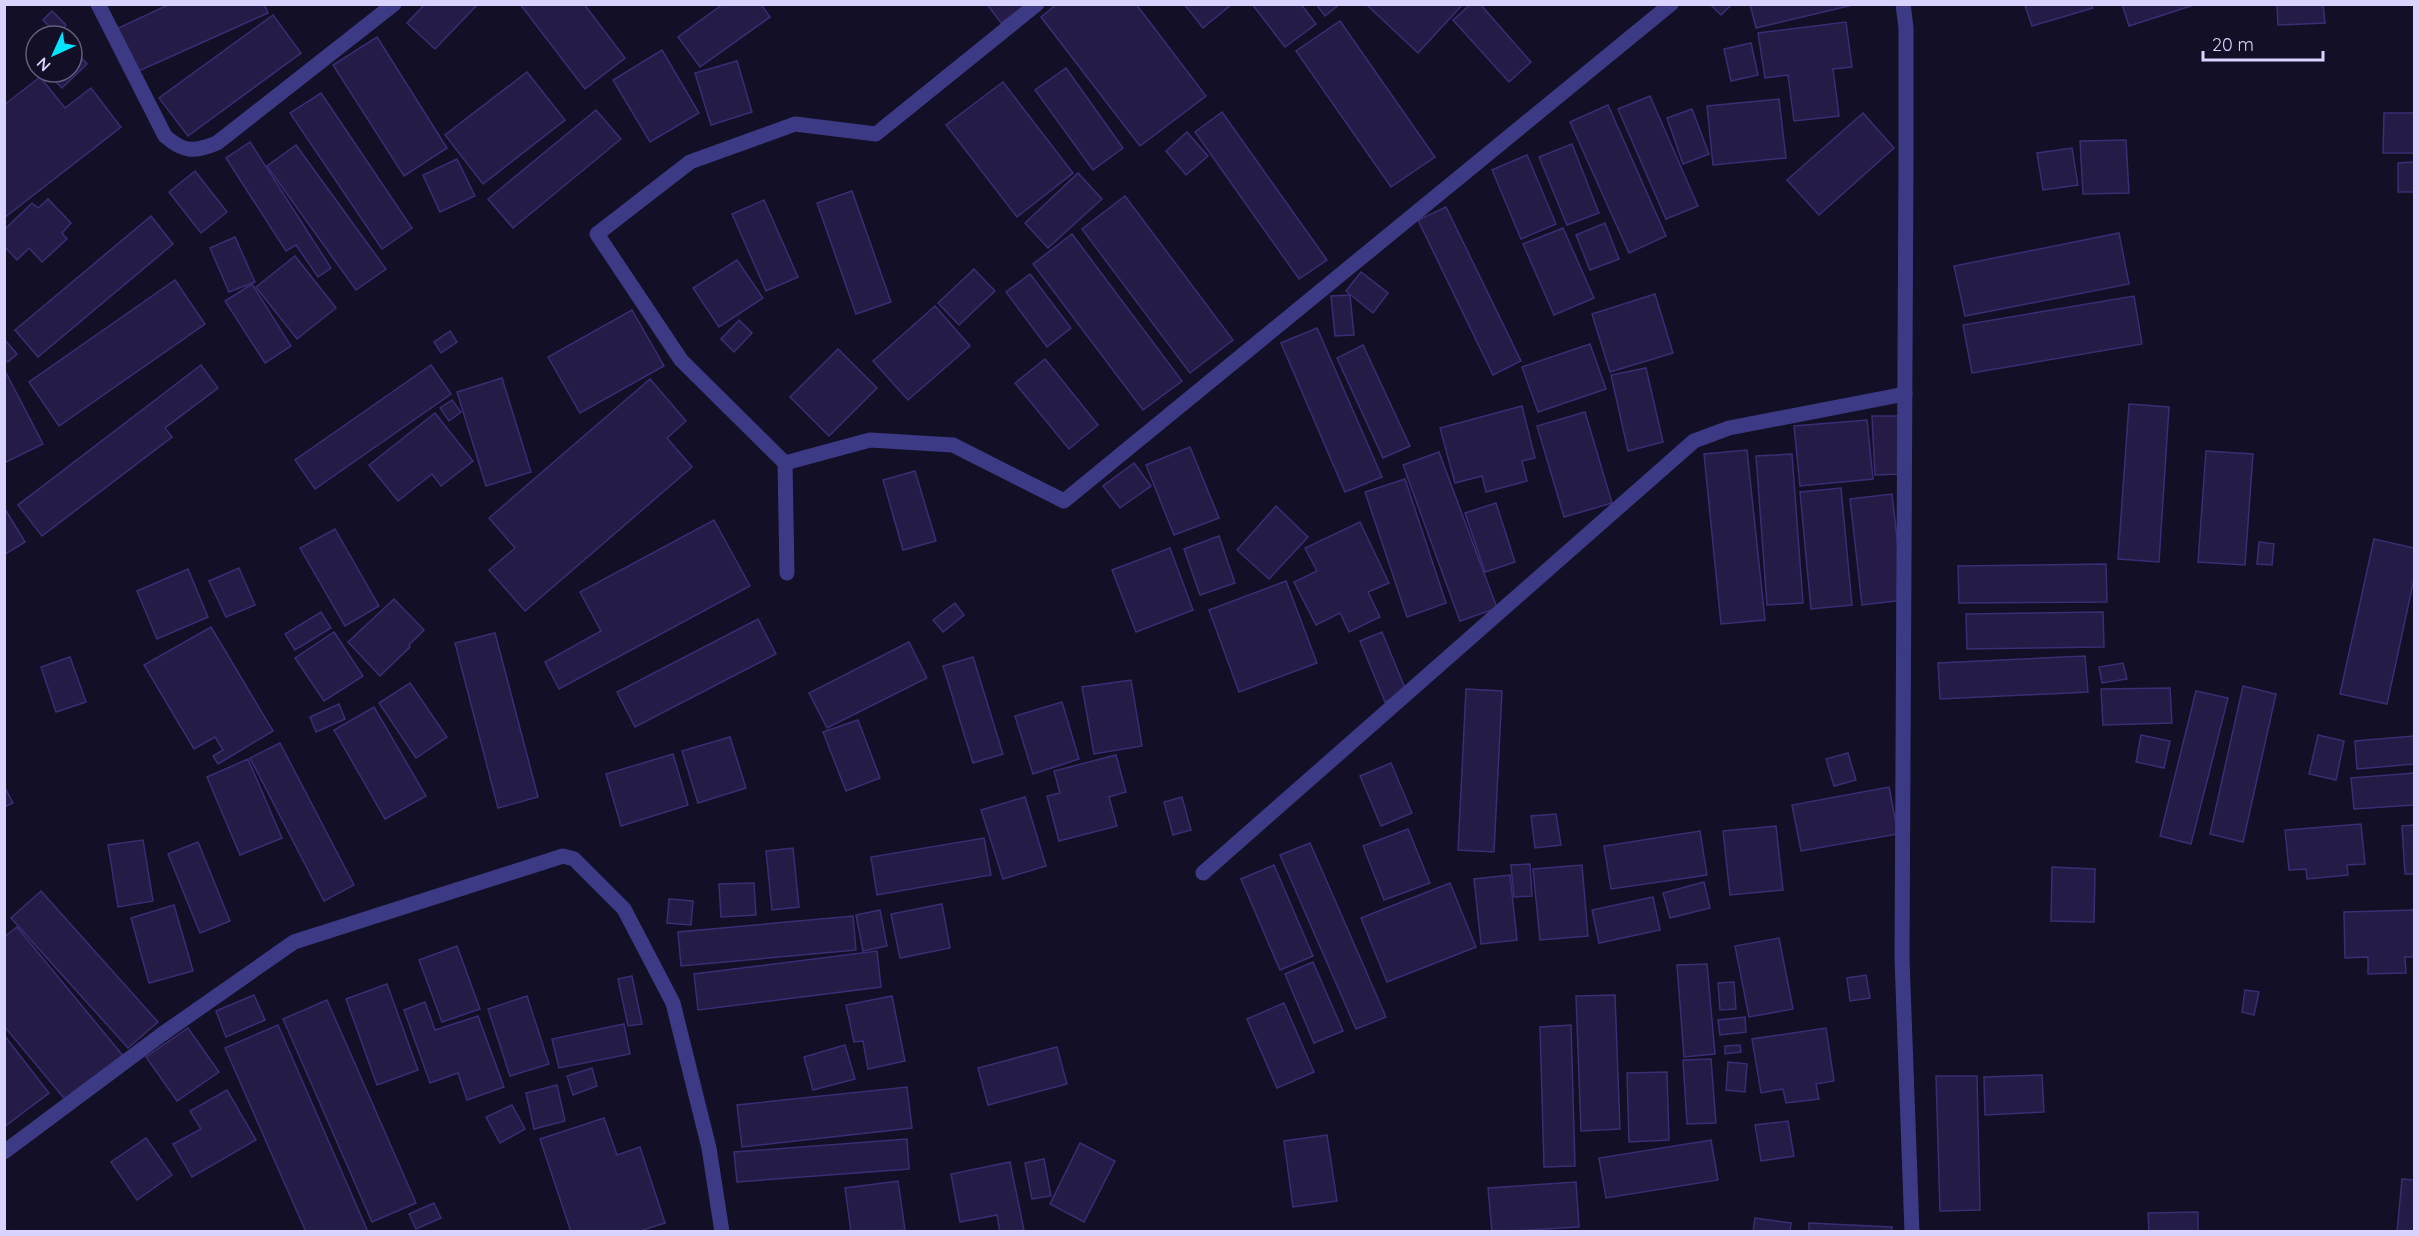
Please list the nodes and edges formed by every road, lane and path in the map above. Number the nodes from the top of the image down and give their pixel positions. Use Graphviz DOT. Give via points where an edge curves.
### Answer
graph roads {
  1 [pos="98,4"];
  2 [pos="394,4"];
  3 [pos="1037,4"];
  4 [pos="1671,4"];
  5 [pos="1903,4"];
  6 [pos="1905,394"];
  7 [pos="785,464"];
  8 [pos="787,573"];
  9 [pos="1203,873"];
  10 [pos="4,1152"];
  11 [pos="722,1232"];
  12 [pos="1912,1232"];
  1 -- 2 [label="street" via="165,136 177,147 192,150 217,143"];
  3 -- 7 [label="street" via="876,135 795,124 774,131 690,162 597,234 681,360"];
  4 -- 7 [label="street" via="1064,501 953,445 870,440"];
  5 -- 6 [label="street"];
  6 -- 9 [label="street" via="1729,429 1694,441"];
  6 -- 12 [label="street" via="1902,959"];
  7 -- 8 [label="street"];
  10 -- 11 [label="street" via="294,942 563,856 574,859 624,909 673,1004 709,1148"];
}
